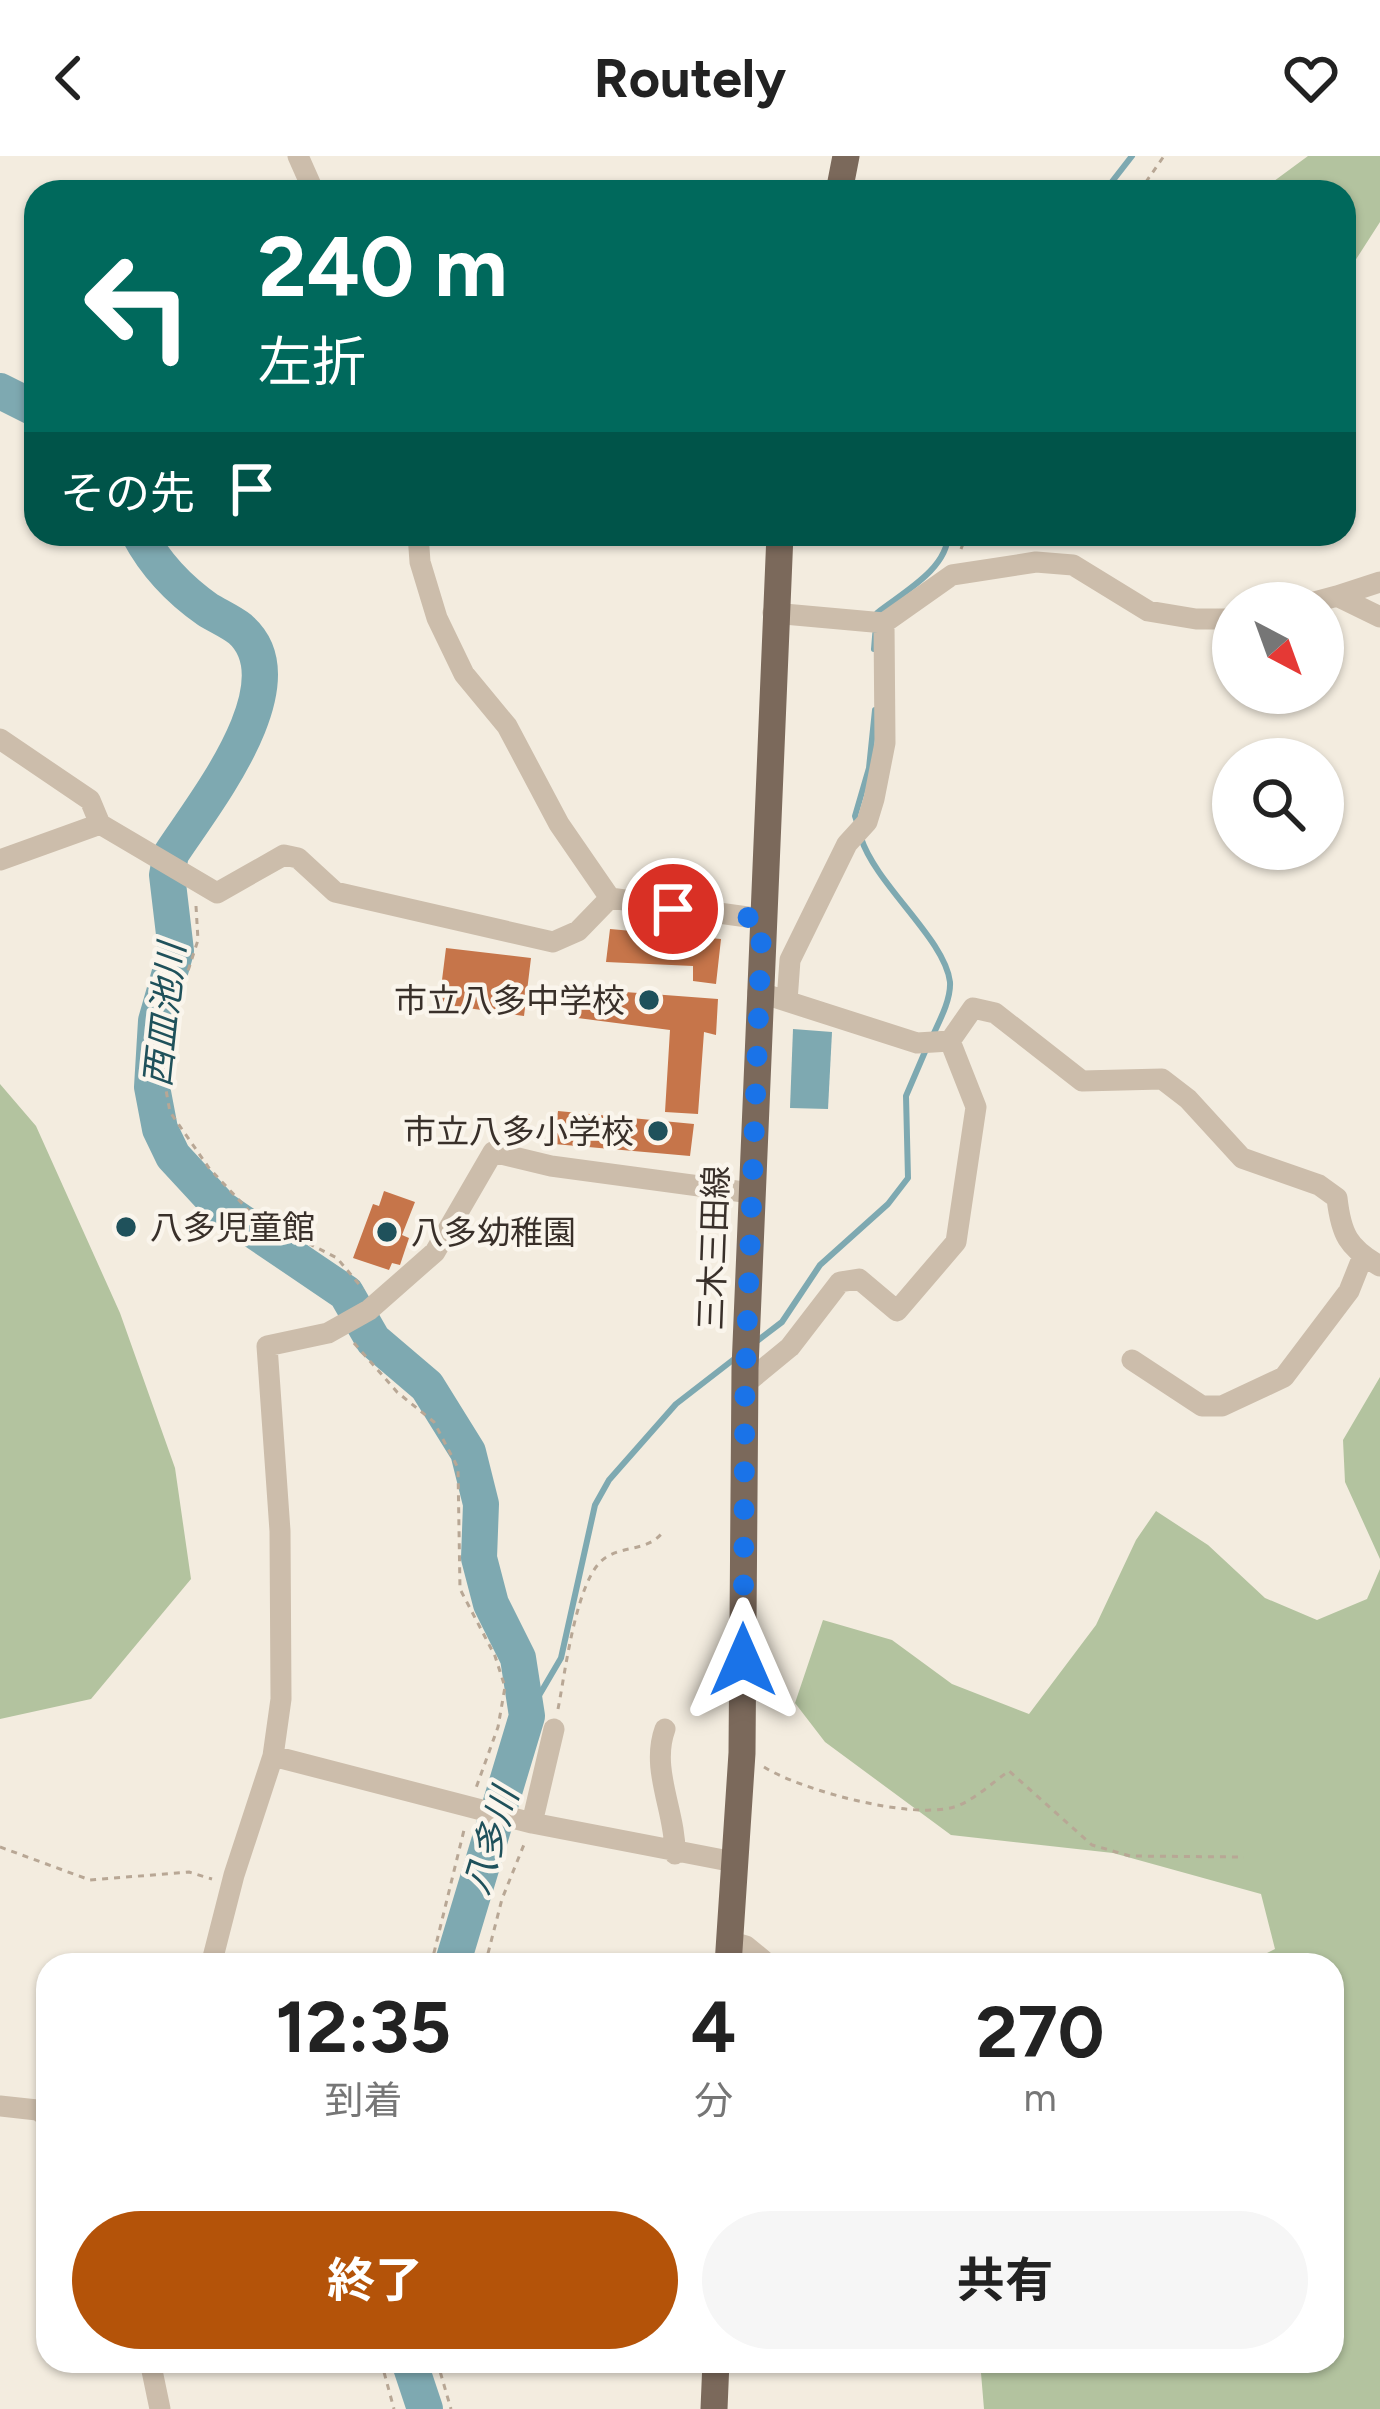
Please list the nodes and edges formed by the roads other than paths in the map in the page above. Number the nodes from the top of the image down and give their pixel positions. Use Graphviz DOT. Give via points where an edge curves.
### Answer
graph roads {
  1 [pos="419,546"];
  2 [pos="779,546"];
  3 [pos="1380,582"];
  4 [pos="1344,594"];
  5 [pos="1344,599"];
  6 [pos="773,613"];
  7 [pos="1380,616"];
  8 [pos="1212,620"];
  9 [pos="884,623"];
  10 [pos="0,739"];
  11 [pos="100,824"];
  12 [pos="0,860"];
  13 [pos="610,898"];
  14 [pos="762,919"];
  15 [pos="758,992"];
  16 [pos="787,1001"];
  17 [pos="950,1041"];
  18 [pos="752,1193"];
  19 [pos="1371,1261"];
  20 [pos="1132,1360"];
  21 [pos="746,1365"];
  22 [pos="554,1729"];
  23 [pos="665,1729"];
  24 [pos="273,1756"];
  25 [pos="526,1822"];
  26 [pos="675,1854"];
  27 [pos="734,1862"];
  28 [pos="214,1953"];
  29 [pos="729,1953"];
  30 [pos="0,2106"];
  31 [pos="36,2110"];
  32 [pos="152,2373"];
  33 [pos="716,2373"];
  34 [pos="160,2409"];
  35 [pos="714,2409"];
  1 -- 13 [label="street" via="437,618 464,674 507,726"];
  2 -- 6 [label="main road, 三木三田線"];
  3 -- 4 [label="street"];
  5 -- 7 [label="street"];
  6 -- 9 [label="street"];
  6 -- 14 [label="main road, 三木三田線"];
  8 -- 9 [label="street" via="1148,611 1072,565 1036,562 952,575"];
  9 -- 16 [label="street" via="885,743 874,799 790,960"];
  10 -- 11 [label="street" via="90,800"];
  11 -- 12 [label="street"];
  11 -- 13 [label="street" via="217,892 284,855 335,892 553,942 578,931"];
  13 -- 14 [label="street"];
  14 -- 15 [label="main road, 三木三田線"];
  15 -- 16 [label="street"];
  15 -- 18 [label="main road, 三木三田線"];
  16 -- 17 [label="street" via="917,1043"];
  17 -- 19 [label="street" via="973,1008 995,1012 1082,1081 1162,1079 1243,1158 1337,1198 1341,1232"];
  17 -- 21 [label="street" via="976,1108 956,1242 897,1311 859,1279 840,1282 790,1347"];
  18 -- 21 [label="main road, 三木三田線"];
  18 -- 24 [label="street" via="493,1152 435,1252 371,1308 345,1326 268,1346 284,1654"];
  19 -- 20 [label="street" via="1284,1377 1222,1406 1202,1406"];
  21 -- 27 [label="main road, 三木三田線"];
  22 -- 25 [label="street"];
  23 -- 26 [label="street" via="662,1786 676,1820"];
  24 -- 25 [label="street"];
  24 -- 28 [label="street"];
  25 -- 26 [label="street"];
  26 -- 27 [label="street"];
  27 -- 29 [label="main road, 三木三田線"];
  30 -- 31 [label="street"];
  32 -- 34 [label="street"];
  33 -- 35 [label="main road"];
}
